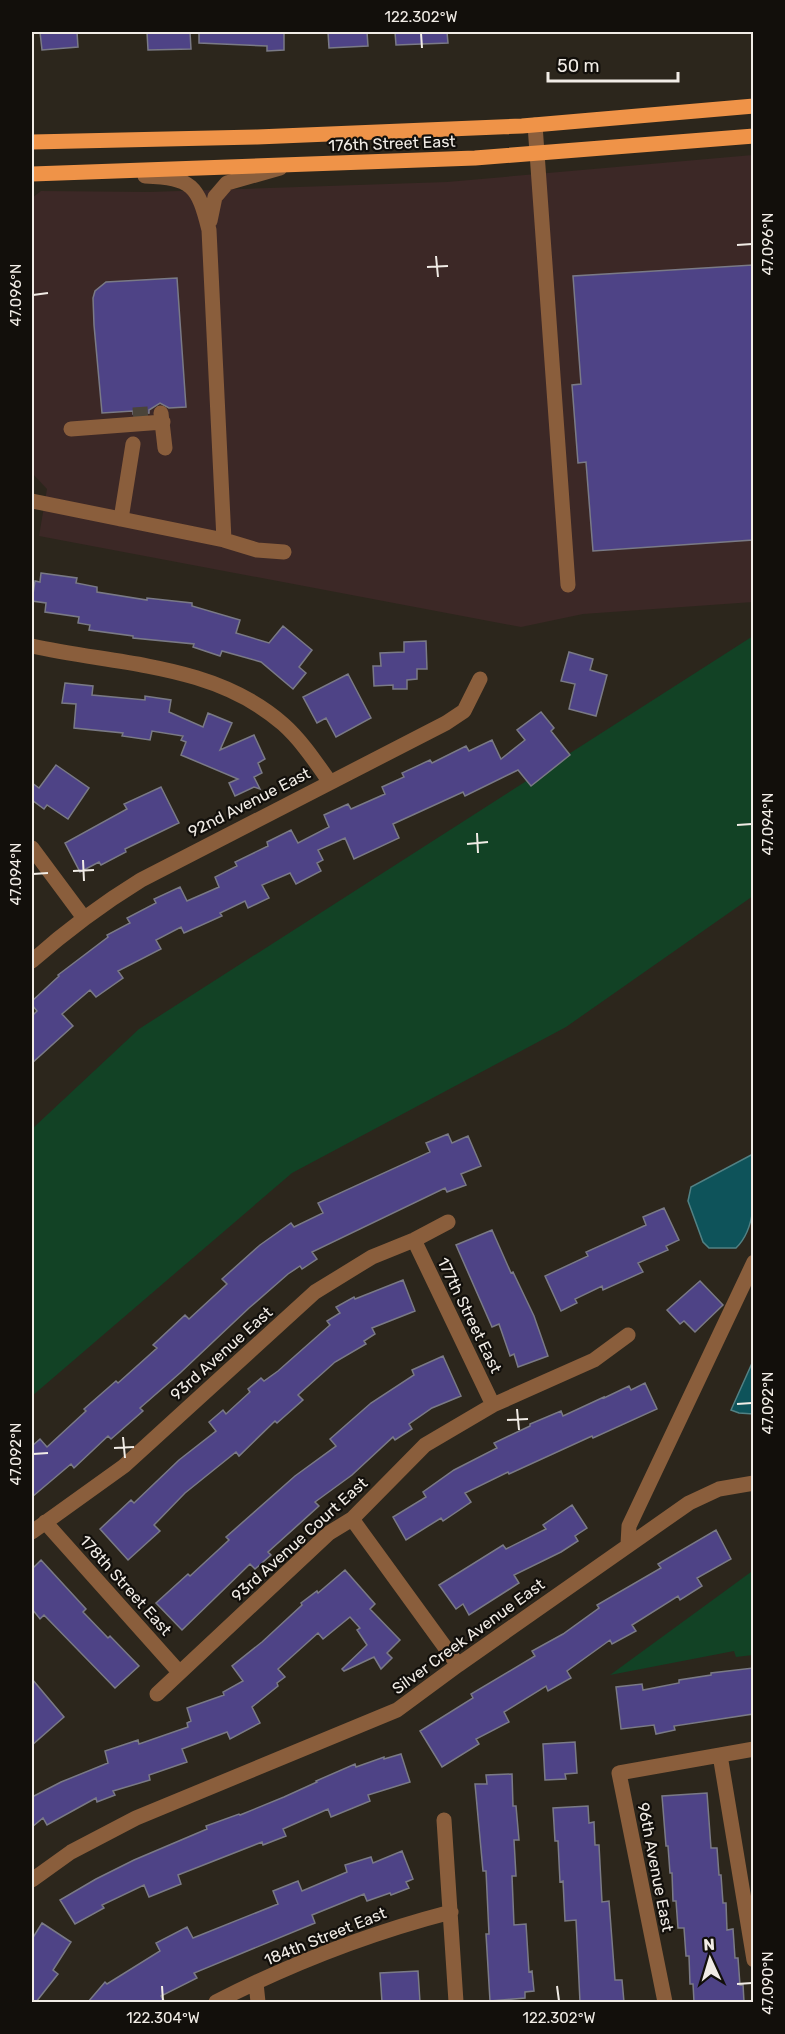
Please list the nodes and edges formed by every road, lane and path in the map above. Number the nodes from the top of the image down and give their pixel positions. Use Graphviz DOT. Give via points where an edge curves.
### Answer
graph roads {
  1 [pos="753,106"];
  2 [pos="535,125"];
  3 [pos="753,136"];
  4 [pos="32,142"];
  5 [pos="537,153"];
  6 [pos="295,165"];
  7 [pos="85,172"];
  8 [pos="32,174"];
  9 [pos="209,230"];
  10 [pos="149,414"];
  11 [pos="133,415"];
  12 [pos="163,422"];
  13 [pos="133,444"];
  14 [pos="165,448"];
  15 [pos="32,501"];
  16 [pos="121,519"];
  17 [pos="224,540"];
  18 [pos="284,552"];
  19 [pos="568,585"];
  20 [pos="32,646"];
  21 [pos="480,679"];
  22 [pos="329,781"];
  23 [pos="32,848"];
  24 [pos="84,918"];
  25 [pos="32,961"];
  26 [pos="448,1222"];
  27 [pos="414,1240"];
  28 [pos="753,1262"];
  29 [pos="628,1335"];
  30 [pos="493,1406"];
  31 [pos="753,1483"];
  32 [pos="352,1519"];
  33 [pos="45,1522"];
  34 [pos="32,1532"];
  35 [pos="627,1544"];
  36 [pos="458,1665"];
  37 [pos="180,1672"];
  38 [pos="157,1694"];
  39 [pos="753,1749"];
  40 [pos="720,1755"];
  41 [pos="444,1820"];
  42 [pos="32,1880"];
  43 [pos="451,1912"];
  44 [pos="753,1960"];
  45 [pos="256,1983"];
  46 [pos="216,2002"];
  47 [pos="258,2002"];
  48 [pos="456,2002"];
  49 [pos="665,2002"];
  1 -- 2 [label="main road, 176th Street East"];
  2 -- 4 [label="main road, 176th Street East"];
  2 -- 5 [label="street"];
  3 -- 5 [label="main road, 176th Street East"];
  5 -- 6 [label="main road, 176th Street East"];
  5 -- 19 [label="street"];
  6 -- 7 [label="main road, 176th Street East"];
  6 -- 9 [label="street" via="227,183 215,197"];
  7 -- 8 [label="main road, 176th Street East"];
  7 -- 9 [label="street" via="185,182 199,196"];
  9 -- 17 [label="street"];
  10 -- 12 [label="street" via="162,413"];
  11 -- 12 [label="street" via="70,425"];
  12 -- 14 [label="street"];
  13 -- 16 [label="street"];
  15 -- 16 [label="street"];
  16 -- 17 [label="street"];
  17 -- 18 [label="street" via="256,550"];
  20 -- 22 [label="street" via="184,673 235,691 284,725"];
  21 -- 22 [label="street, 92nd Avenue East" via="464,711"];
  22 -- 24 [label="street, 92nd Avenue East" via="149,875"];
  23 -- 24 [label="street"];
  24 -- 25 [label="street, 92nd Avenue East"];
  26 -- 27 [label="street, 93rd Avenue East"];
  27 -- 30 [label="street, 177th Street East"];
  27 -- 33 [label="street, 93rd Avenue East" via="372,1257 315,1293 124,1466"];
  28 -- 35 [label="street" via="629,1526"];
  29 -- 30 [label="street, 93rd Avenue Court East" via="594,1360"];
  30 -- 32 [label="street, 93rd Avenue Court East" via="425,1445"];
  31 -- 35 [label="street, Silver Creek Avenue East" via="719,1489 688,1503"];
  32 -- 36 [label="street"];
  32 -- 37 [label="street, 93rd Avenue Court East" via="329,1533"];
  33 -- 34 [label="street, 93rd Avenue East"];
  33 -- 37 [label="street, 178th Street East"];
  35 -- 36 [label="street, Silver Creek Avenue East"];
  36 -- 42 [label="street, Silver Creek Avenue East" via="397,1710 136,1818 71,1852"];
  37 -- 38 [label="street, 93rd Avenue Court East"];
  39 -- 40 [label="street"];
  40 -- 44 [label="street"];
  40 -- 49 [label="street, 96th Avenue East" via="619,1773"];
  41 -- 43 [label="street"];
  43 -- 45 [label="street, 184th Street East" via="401,1925"];
  43 -- 48 [label="street"];
  45 -- 46 [label="street, 184th Street East"];
  45 -- 47 [label="street"];
}
